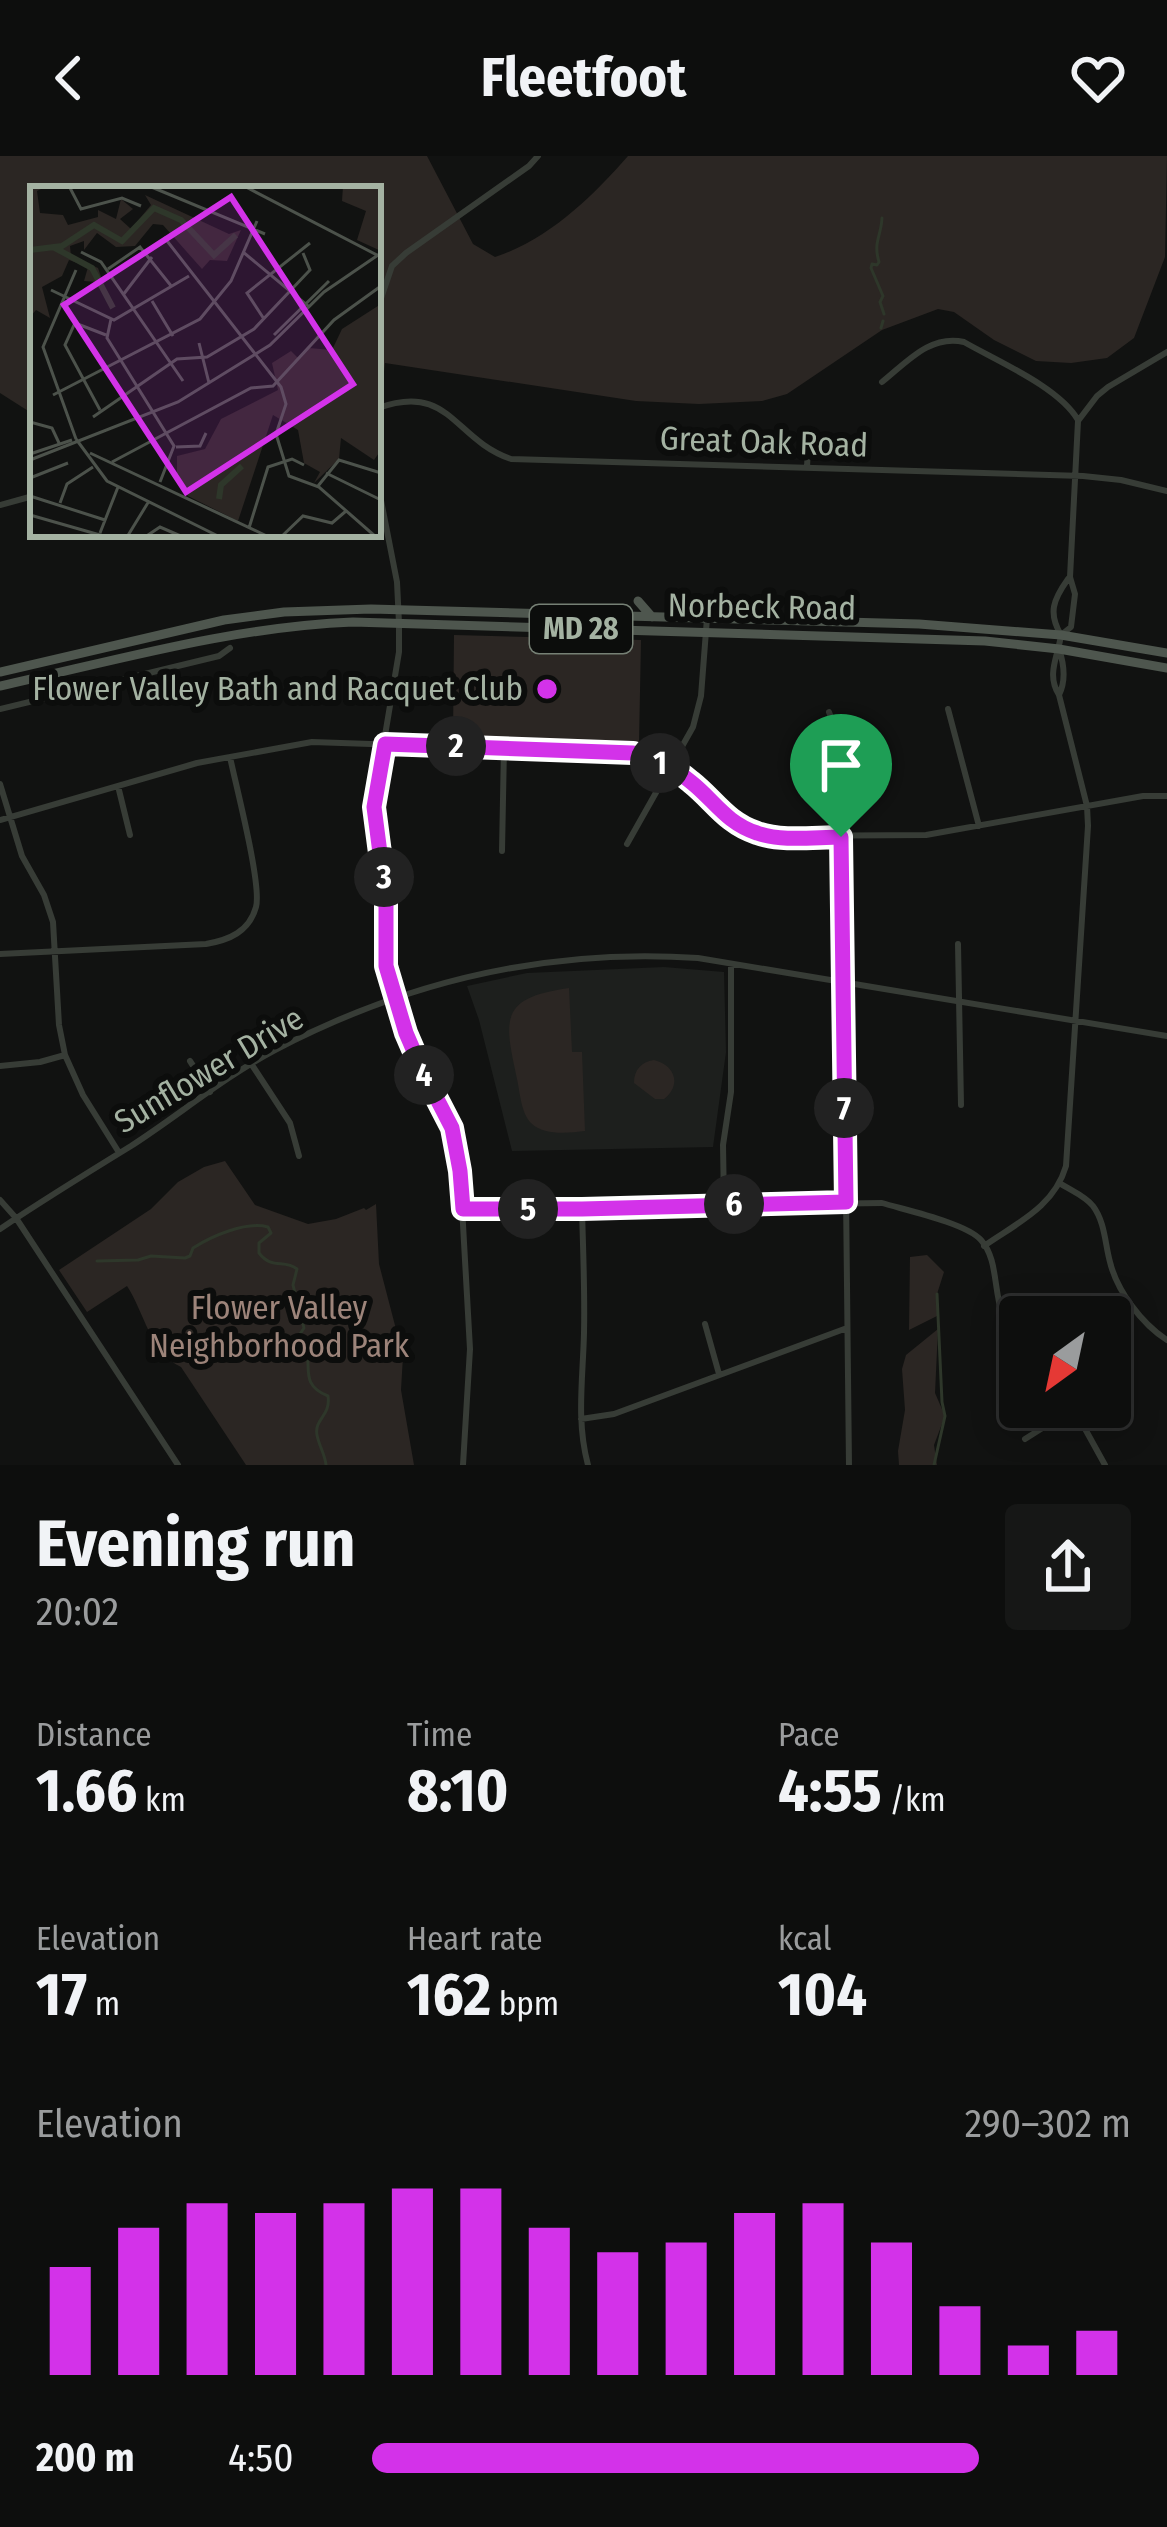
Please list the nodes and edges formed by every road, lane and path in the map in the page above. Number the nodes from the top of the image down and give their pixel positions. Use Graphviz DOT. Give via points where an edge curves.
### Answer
graph roads {
  1 [pos="538,156"];
  2 [pos="381,298"];
  3 [pos="1167,352"];
  4 [pos="882,382"];
  5 [pos="381,407"];
  6 [pos="1078,421"];
  7 [pos="813,442"];
  8 [pos="807,467"];
  9 [pos="1076,477"];
  10 [pos="1167,491"];
  11 [pos="30,497"];
  12 [pos="381,500"];
  13 [pos="0,505"];
  14 [pos="1070,577"];
  15 [pos="638,601"];
  16 [pos="831,606"];
  17 [pos="398,610"];
  18 [pos="652,617"];
  19 [pos="707,619"];
  20 [pos="816,621"];
  21 [pos="163,623"];
  22 [pos="399,623"];
  23 [pos="707,633"];
  24 [pos="1061,635"];
  25 [pos="154,636"];
  26 [pos="230,647"];
  27 [pos="1059,649"];
  28 [pos="1167,653"];
  29 [pos="1167,668"];
  30 [pos="0,672"];
  31 [pos="0,686"];
  32 [pos="0,709"];
  33 [pos="948,710"];
  34 [pos="829,712"];
  35 [pos="385,744"];
  36 [pos="504,747"];
  37 [pos="230,757"];
  38 [pos="670,768"];
  39 [pos="0,784"];
  40 [pos="118,786"];
  41 [pos="1167,796"];
  42 [pos="1087,806"];
  43 [pos="10,817"];
  44 [pos="0,820"];
  45 [pos="979,826"];
  46 [pos="130,835"];
  47 [pos="841,837"];
  48 [pos="627,844"];
  49 [pos="502,851"];
  50 [pos="958,944"];
  51 [pos="55,952"];
  52 [pos="0,954"];
  53 [pos="731,964"];
  54 [pos="844,981"];
  55 [pos="397,999"];
  56 [pos="959,1000"];
  57 [pos="1076,1020"];
  58 [pos="1167,1036"];
  59 [pos="65,1054"];
  60 [pos="190,1061"];
  61 [pos="252,1065"];
  62 [pos="0,1066"];
  63 [pos="210,1092"];
  64 [pos="961,1105"];
  65 [pos="118,1153"];
  66 [pos="299,1156"];
  67 [pos="1061,1184"];
  68 [pos="0,1199"];
  69 [pos="846,1202"];
  70 [pos="724,1204"];
  71 [pos="463,1209"];
  72 [pos="582,1209"];
  73 [pos="16,1219"];
  74 [pos="0,1229"];
  75 [pos="984,1246"];
  76 [pos="999,1310"];
  77 [pos="705,1324"];
  78 [pos="847,1328"];
  79 [pos="1167,1340"];
  80 [pos="719,1374"];
  81 [pos="580,1419"];
  82 [pos="1042,1428"];
  83 [pos="1085,1428"];
  84 [pos="1025,1439"];
  85 [pos="178,1465"];
  86 [pos="463,1465"];
  87 [pos="588,1465"];
  88 [pos="849,1465"];
  89 [pos="1105,1465"];
  1 -- 2 [label="street" via="406,253"];
  3 -- 6 [label="street" via="1097,396"];
  4 -- 6 [label="street" via="925,348 952,339 1042,388"];
  5 -- 8 [label="street, Great Oak Road" via="402,399 433,405 512,459"];
  6 -- 9 [label="street"];
  7 -- 8 [label="street"];
  8 -- 9 [label="street, Great Oak Road"];
  9 -- 10 [label="street, Great Oak Road"];
  9 -- 14 [label="street"];
  11 -- 13 [label="street"];
  12 -- 17 [label="street"];
  14 -- 24 [label="street" via="1071,627"];
  14 -- 24 [label="street" via="1053,611"];
  15 -- 18 [label="main road"];
  16 -- 20 [label="main road"];
  17 -- 18 [label="main road, Norbeck Road / MD 28"];
  17 -- 22 [label="street"];
  17 -- 25 [label="main road, Norbeck Road / MD 28" via="284,612"];
  18 -- 19 [label="main road, Norbeck Road / MD 28"];
  19 -- 20 [label="main road, Norbeck Road / MD 28"];
  19 -- 23 [label="street"];
  20 -- 24 [label="main road, Norbeck Road / MD 28"];
  21 -- 25 [label="main road"];
  22 -- 23 [label="main road, Norbeck Road / MD 28"];
  22 -- 31 [label="main road, Norbeck Road / MD 28" via="261,629"];
  22 -- 35 [label="street"];
  23 -- 27 [label="main road, Norbeck Road / MD 28"];
  23 -- 38 [label="street" via="693,727"];
  24 -- 27 [label="street"];
  24 -- 28 [label="main road, Norbeck Road / MD 28"];
  25 -- 30 [label="main road, Norbeck Road / MD 28"];
  26 -- 32 [label="street"];
  27 -- 29 [label="main road, Norbeck Road / MD 28"];
  27 -- 42 [label="street" via="1053,687"];
  33 -- 45 [label="street"];
  34 -- 47 [label="street" via="841,746"];
  35 -- 36 [label="street"];
  35 -- 37 [label="street" via="312,742"];
  35 -- 55 [label="street" via="374,807 386,966"];
  36 -- 38 [label="street" via="621,751"];
  36 -- 49 [label="street"];
  37 -- 40 [label="street"];
  37 -- 51 [label="street" via="257,902 244,930 206,944"];
  38 -- 47 [label="street" via="754,832"];
  38 -- 48 [label="street"];
  39 -- 43 [label="street"];
  40 -- 43 [label="street"];
  40 -- 46 [label="street"];
  41 -- 42 [label="street"];
  42 -- 45 [label="street"];
  42 -- 57 [label="street"];
  43 -- 44 [label="street"];
  43 -- 51 [label="street" via="49,907"];
  45 -- 47 [label="street"];
  47 -- 54 [label="street"];
  50 -- 56 [label="street"];
  51 -- 52 [label="street"];
  51 -- 59 [label="street"];
  53 -- 54 [label="street, Sunflower Drive"];
  53 -- 55 [label="street, Sunflower Drive" via="659,956 542,961"];
  53 -- 70 [label="street"];
  54 -- 56 [label="street, Sunflower Drive"];
  54 -- 69 [label="street"];
  55 -- 61 [label="street, Sunflower Drive"];
  55 -- 71 [label="street" via="452,1128"];
  56 -- 57 [label="street, Sunflower Drive"];
  56 -- 64 [label="street"];
  57 -- 58 [label="street, Sunflower Drive"];
  57 -- 67 [label="street"];
  59 -- 62 [label="street"];
  59 -- 65 [label="street"];
  60 -- 63 [label="street"];
  61 -- 63 [label="street, Sunflower Drive"];
  61 -- 66 [label="street" via="290,1123"];
  63 -- 65 [label="street, Sunflower Drive"];
  65 -- 73 [label="street, Sunflower Drive"];
  67 -- 75 [label="street"];
  67 -- 79 [label="street" via="1096,1209 1122,1292"];
  68 -- 73 [label="street"];
  69 -- 70 [label="street"];
  69 -- 75 [label="street" via="882,1203 945,1222"];
  69 -- 78 [label="street"];
  70 -- 72 [label="street"];
  71 -- 72 [label="street"];
  71 -- 86 [label="street" via="470,1349"];
  72 -- 81 [label="street"];
  73 -- 74 [label="street, Sunflower Drive"];
  73 -- 85 [label="street"];
  75 -- 76 [label="street"];
  77 -- 80 [label="street"];
  78 -- 80 [label="street"];
  78 -- 88 [label="street"];
  80 -- 81 [label="street"];
  81 -- 87 [label="street"];
  82 -- 84 [label="street"];
  83 -- 89 [label="street"];
}
